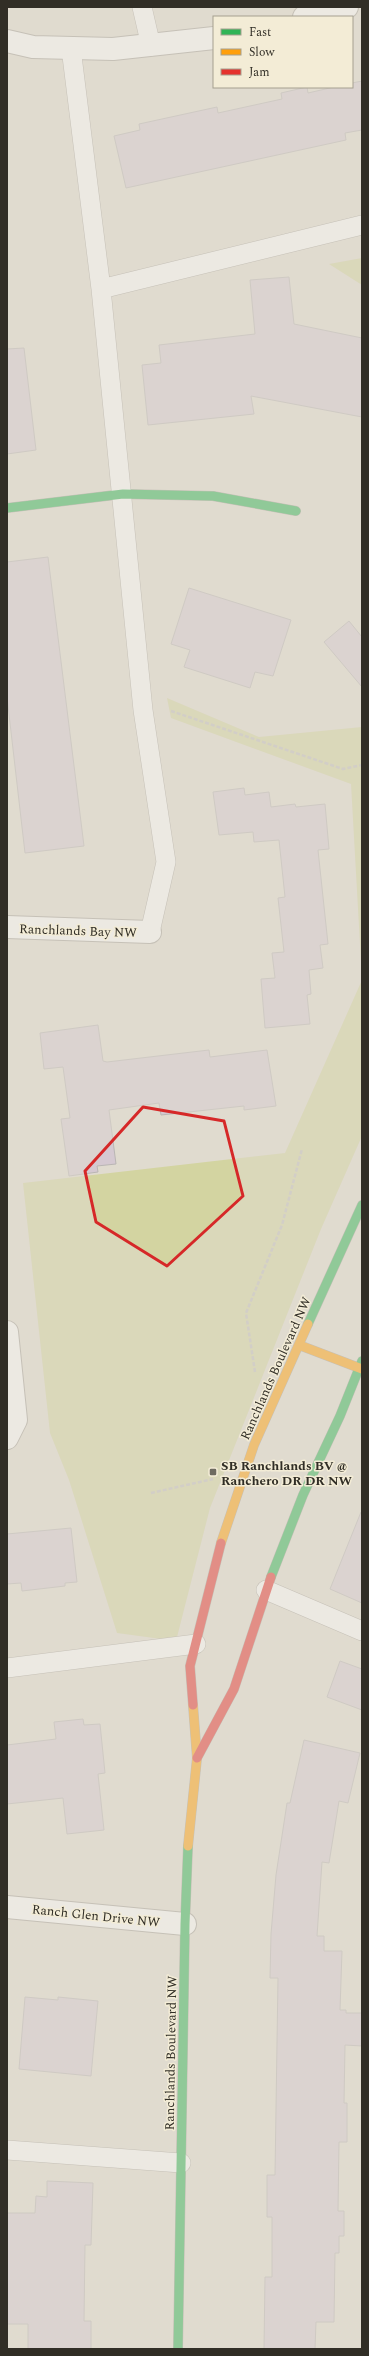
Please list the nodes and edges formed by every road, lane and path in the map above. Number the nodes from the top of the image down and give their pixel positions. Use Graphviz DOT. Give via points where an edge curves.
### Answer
graph roads {
  1 [pos="142,7"];
  2 [pos="347,7"];
  3 [pos="308,16"];
  4 [pos="213,38"];
  5 [pos="7,41"];
  6 [pos="151,46"];
  7 [pos="71,48"];
  8 [pos="362,225"];
  9 [pos="101,289"];
  10 [pos="123,494"];
  11 [pos="7,508"];
  12 [pos="296,511"];
  13 [pos="143,710"];
  14 [pos="362,765"];
  15 [pos="7,927"];
  16 [pos="150,932"];
  17 [pos="302,1150"];
  18 [pos="362,1205"];
  19 [pos="7,1332"];
  20 [pos="299,1345"];
  21 [pos="361,1366"];
  22 [pos="255,1373"];
  23 [pos="7,1438"];
  24 [pos="215,1478"];
  25 [pos="151,1493"];
  26 [pos="266,1590"];
  27 [pos="362,1631"];
  28 [pos="196,1644"];
  29 [pos="7,1668"];
  30 [pos="197,1758"];
  31 [pos="7,1907"];
  32 [pos="185,1924"];
  33 [pos="7,2150"];
  34 [pos="181,2163"];
  35 [pos="178,2349"];
  1 -- 6 [label="lane"];
  2 -- 3 [label="street"];
  4 -- 6 [label="street"];
  5 -- 7 [label="street" via="33,47"];
  6 -- 7 [label="street" via="114,49"];
  7 -- 9 [label="lane"];
  8 -- 9 [label="lane"];
  9 -- 10 [label="lane"];
  10 -- 11 [label="street"];
  10 -- 12 [label="street" via="213,496"];
  10 -- 13 [label="lane"];
  13 -- 14 [label="path" via="173,711 343,769"];
  13 -- 16 [label="lane" via="166,862"];
  15 -- 16 [label="street, Ranchlands Bay NW"];
  17 -- 22 [label="path" via="282,1225 246,1313"];
  18 -- 20 [label="street, Ranchlands Boulevard NW"];
  19 -- 23 [label="street" via="16,1420"];
  20 -- 21 [label="street"];
  20 -- 28 [label="street, Ranchlands Boulevard NW" via="252,1452 224,1532"];
  21 -- 26 [label="street, Ranchlands Boulevard NW" via="303,1495"];
  24 -- 25 [label="path"];
  26 -- 27 [label="lane"];
  26 -- 30 [label="street, Ranchlands Boulevard NW" via="234,1689"];
  28 -- 29 [label="lane"];
  28 -- 30 [label="street, Ranchlands Boulevard NW" via="190,1666"];
  30 -- 32 [label="street, Ranchlands Boulevard NW" via="189,1830"];
  31 -- 32 [label="street, Ranch Glen Drive NW"];
  32 -- 34 [label="street, Ranchlands Boulevard NW"];
  33 -- 34 [label="lane"];
  34 -- 35 [label="street, Ranchlands Boulevard NW"];
}
